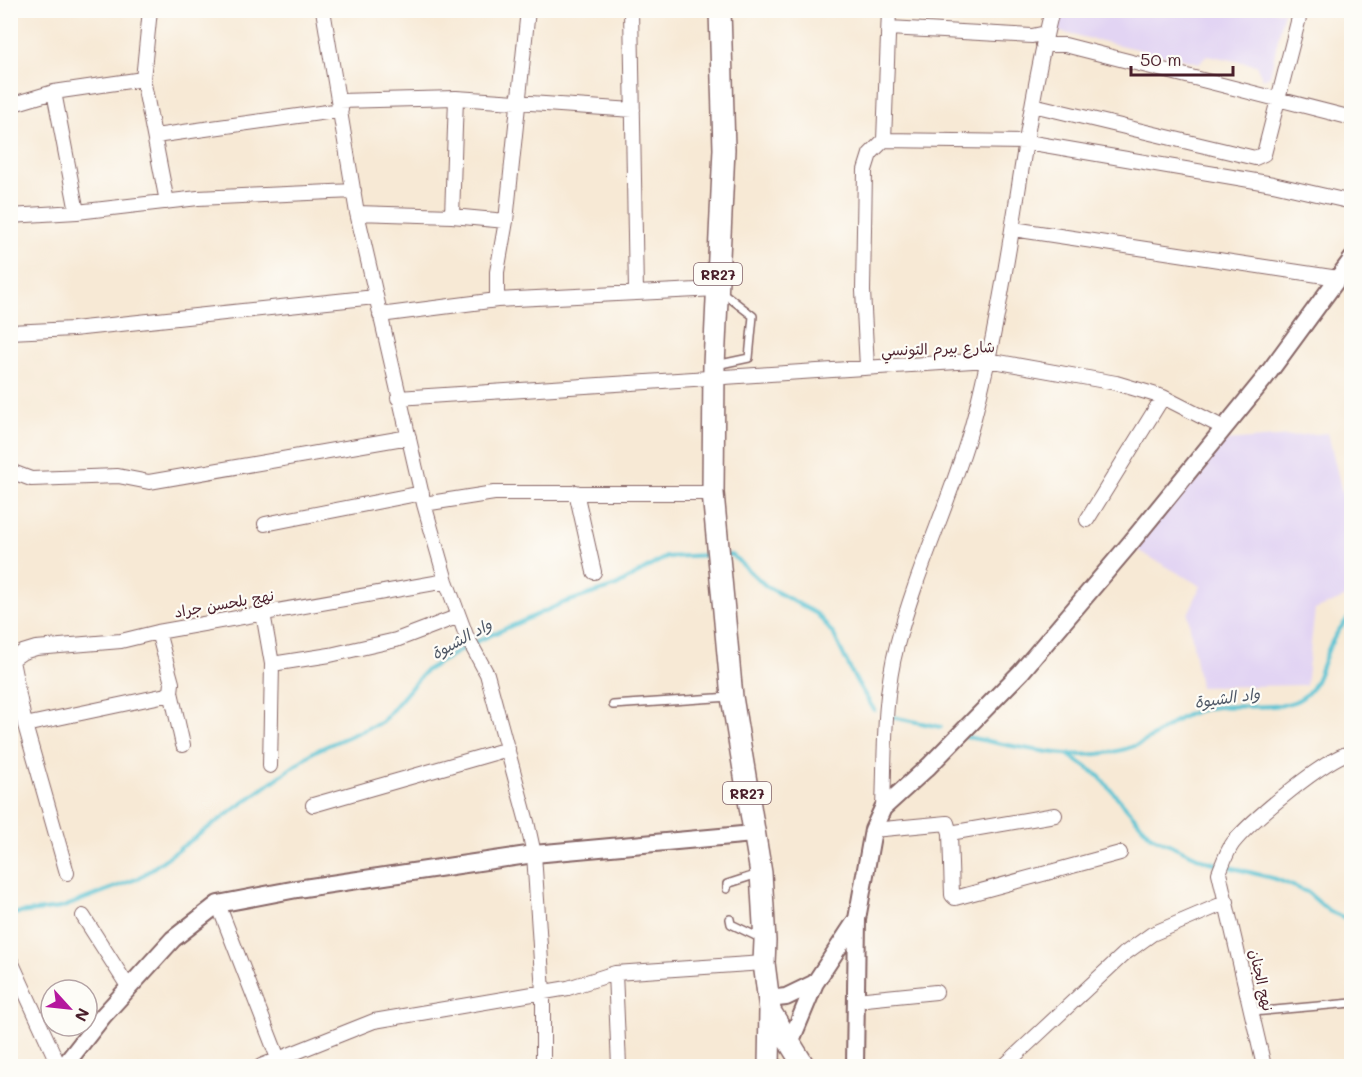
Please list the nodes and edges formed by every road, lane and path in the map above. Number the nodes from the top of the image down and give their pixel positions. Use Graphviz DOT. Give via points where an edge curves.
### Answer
graph roads {
  1 [pos="150,10"];
  2 [pos="323,10"];
  3 [pos="528,10"];
  4 [pos="631,10"];
  5 [pos="720,10"];
  6 [pos="889,10"];
  7 [pos="1052,10"];
  8 [pos="1302,10"];
  9 [pos="889,27"];
  10 [pos="1045,39"];
  11 [pos="143,79"];
  12 [pos="54,92"];
  13 [pos="456,98"];
  14 [pos="1280,99"];
  15 [pos="519,102"];
  16 [pos="10,105"];
  17 [pos="1033,105"];
  18 [pos="340,106"];
  19 [pos="633,110"];
  20 [pos="1352,118"];
  21 [pos="155,136"];
  22 [pos="884,140"];
  23 [pos="1027,142"];
  24 [pos="354,191"];
  25 [pos="167,202"];
  26 [pos="1352,202"];
  27 [pos="77,212"];
  28 [pos="357,213"];
  29 [pos="10,216"];
  30 [pos="452,216"];
  31 [pos="506,221"];
  32 [pos="1013,229"];
  33 [pos="1352,260"];
  34 [pos="1338,278"];
  35 [pos="717,289"];
  36 [pos="636,292"];
  37 [pos="375,297"];
  38 [pos="497,300"];
  39 [pos="380,315"];
  40 [pos="10,332"];
  41 [pos="988,360"];
  42 [pos="867,367"];
  43 [pos="714,370"];
  44 [pos="1163,396"];
  45 [pos="398,398"];
  46 [pos="1224,428"];
  47 [pos="410,437"];
  48 [pos="10,471"];
  49 [pos="576,492"];
  50 [pos="713,493"];
  51 [pos="423,498"];
  52 [pos="1087,520"];
  53 [pos="265,524"];
  54 [pos="594,572"];
  55 [pos="446,580"];
  56 [pos="263,613"];
  57 [pos="459,616"];
  58 [pos="158,632"];
  59 [pos="11,661"];
  60 [pos="272,664"];
  61 [pos="171,692"];
  62 [pos="732,697"];
  63 [pos="613,705"];
  64 [pos="25,725"];
  65 [pos="183,745"];
  66 [pos="508,749"];
  67 [pos="1352,752"];
  68 [pos="270,766"];
  69 [pos="314,805"];
  70 [pos="883,808"];
  71 [pos="1054,815"];
  72 [pos="873,830"];
  73 [pos="950,832"];
  74 [pos="753,834"];
  75 [pos="1120,853"];
  76 [pos="534,854"];
  77 [pos="67,873"];
  78 [pos="761,873"];
  79 [pos="727,889"];
  80 [pos="1227,902"];
  81 [pos="218,904"];
  82 [pos="83,916"];
  83 [pos="857,918"];
  84 [pos="730,919"];
  85 [pos="765,941"];
  86 [pos="10,959"];
  87 [pos="764,963"];
  88 [pos="615,973"];
  89 [pos="815,983"];
  90 [pos="129,988"];
  91 [pos="543,992"];
  92 [pos="936,992"];
  93 [pos="856,1000"];
  94 [pos="1352,1003"];
  95 [pos="769,1005"];
  96 [pos="1253,1012"];
  97 [pos="790,1043"];
  98 [pos="280,1063"];
  99 [pos="58,1066"];
  100 [pos="64,1066"];
  101 [pos="261,1066"];
  102 [pos="543,1066"];
  103 [pos="619,1066"];
  104 [pos="769,1066"];
  105 [pos="804,1066"];
  106 [pos="855,1066"];
  107 [pos="1004,1066"];
  108 [pos="1264,1066"];
  1 -- 11 [label="street"];
  2 -- 18 [label="street"];
  3 -- 15 [label="street"];
  4 -- 19 [label="street"];
  5 -- 35 [label="main road, RR27" via="724,139"];
  6 -- 9 [label="street"];
  7 -- 10 [label="street"];
  8 -- 14 [label="street"];
  9 -- 10 [label="street"];
  9 -- 22 [label="street"];
  10 -- 14 [label="street"];
  10 -- 17 [label="street"];
  11 -- 12 [label="street"];
  11 -- 21 [label="street"];
  12 -- 16 [label="street"];
  12 -- 27 [label="street"];
  13 -- 15 [label="street"];
  13 -- 18 [label="street"];
  13 -- 30 [label="street"];
  14 -- 17 [label="street" via="1264,154 1255,158"];
  14 -- 20 [label="street"];
  15 -- 19 [label="street"];
  15 -- 31 [label="street"];
  17 -- 23 [label="street"];
  18 -- 21 [label="street"];
  18 -- 24 [label="street"];
  19 -- 36 [label="street"];
  21 -- 25 [label="street"];
  22 -- 23 [label="street"];
  22 -- 42 [label="street" via="870,154 865,170 863,291"];
  23 -- 26 [label="street" via="1273,184"];
  23 -- 32 [label="street"];
  24 -- 25 [label="street"];
  24 -- 28 [label="street"];
  25 -- 27 [label="street"];
  27 -- 29 [label="street"];
  28 -- 30 [label="street"];
  28 -- 37 [label="street"];
  30 -- 31 [label="street"];
  31 -- 38 [label="street" via="498,264"];
  32 -- 34 [label="street"];
  32 -- 41 [label="street"];
  33 -- 34 [label="street"];
  34 -- 46 [label="street"];
  35 -- 36 [label="street"];
  35 -- 43 [label="main road, RR27"];
  35 -- 43 [label="lane" via="753,316 749,358"];
  36 -- 38 [label="street"];
  37 -- 39 [label="street"];
  37 -- 40 [label="street" via="73,330"];
  38 -- 39 [label="street"];
  39 -- 45 [label="street"];
  41 -- 42 [label="street, شارع بيرم التونسي"];
  41 -- 44 [label="street, شارع بيرم التونسي" via="1116,383"];
  41 -- 70 [label="street" via="969,438 896,648 885,726"];
  42 -- 43 [label="street, شارع بيرم التونسي"];
  43 -- 45 [label="street, شارع بيرم التونسي"];
  43 -- 50 [label="main road, RR27"];
  44 -- 46 [label="street, شارع بيرم التونسي"];
  44 -- 52 [label="street"];
  45 -- 47 [label="street"];
  46 -- 70 [label="street" via="1021,672 930,766"];
  47 -- 48 [label="street" via="149,482 118,476 32,479"];
  47 -- 51 [label="street"];
  49 -- 50 [label="street"];
  49 -- 51 [label="street"];
  49 -- 54 [label="street"];
  50 -- 62 [label="main road, RR27"];
  51 -- 53 [label="street"];
  51 -- 55 [label="street"];
  55 -- 56 [label="street, نهج بلحسن جراد"];
  55 -- 57 [label="street"];
  56 -- 58 [label="street, نهج بلحسن جراد"];
  56 -- 60 [label="street"];
  57 -- 60 [label="street" via="396,640"];
  57 -- 66 [label="street" via="487,674"];
  58 -- 59 [label="street, نهج بلحسن جراد" via="121,641 36,648"];
  58 -- 61 [label="street" via="172,682"];
  59 -- 64 [label="street"];
  60 -- 68 [label="street"];
  61 -- 64 [label="street"];
  61 -- 65 [label="street"];
  62 -- 63 [label="lane"];
  62 -- 74 [label="main road, RR27"];
  64 -- 77 [label="street"];
  66 -- 69 [label="street"];
  66 -- 76 [label="street"];
  67 -- 80 [label="street, نهج الجنان" via="1333,760 1311,777 1247,827 1231,846 1219,873"];
  70 -- 72 [label="street"];
  71 -- 73 [label="street"];
  72 -- 73 [label="street" via="945,823"];
  72 -- 83 [label="street"];
  73 -- 75 [label="street" via="955,898"];
  74 -- 76 [label="street"];
  74 -- 78 [label="main road, RR27"];
  76 -- 81 [label="street"];
  76 -- 91 [label="street"];
  78 -- 79 [label="lane" via="726,884"];
  78 -- 85 [label="main road, RR27"];
  80 -- 96 [label="street, نهج الجنان"];
  80 -- 107 [label="street" via="1152,934 1124,954"];
  81 -- 90 [label="street" via="173,939"];
  81 -- 98 [label="street"];
  82 -- 90 [label="street"];
  83 -- 89 [label="street"];
  83 -- 93 [label="street"];
  84 -- 85 [label="lane" via="731,924"];
  85 -- 87 [label="main road, RR27"];
  86 -- 99 [label="street"];
  87 -- 88 [label="street"];
  87 -- 95 [label="main road, RR27"];
  88 -- 91 [label="street"];
  88 -- 103 [label="street"];
  89 -- 95 [label="street"];
  89 -- 97 [label="street"];
  90 -- 100 [label="street"];
  91 -- 98 [label="street" via="374,1021"];
  91 -- 102 [label="street"];
  92 -- 93 [label="street"];
  93 -- 106 [label="street"];
  94 -- 96 [label="lane"];
  95 -- 97 [label="main road, RR27"];
  95 -- 104 [label="main road, RR27"];
  96 -- 108 [label="street, نهج الجنان"];
  97 -- 105 [label="main road, RR27"];
  98 -- 101 [label="street"];
}
